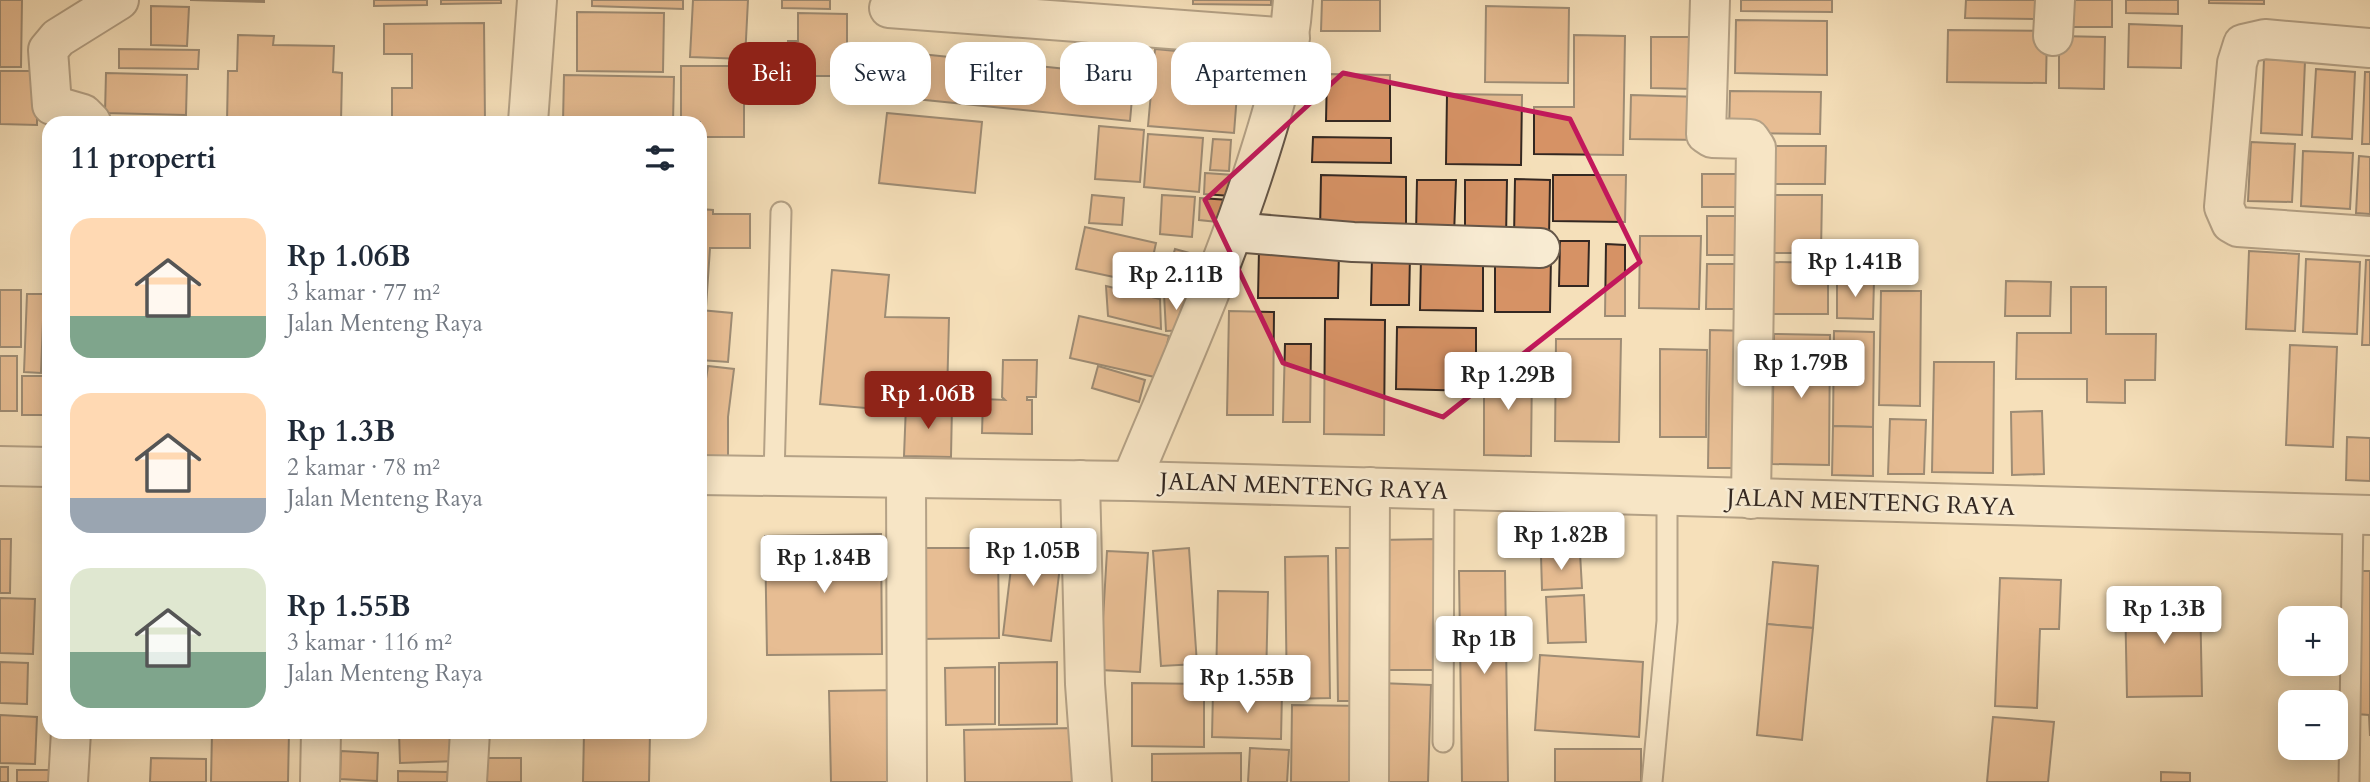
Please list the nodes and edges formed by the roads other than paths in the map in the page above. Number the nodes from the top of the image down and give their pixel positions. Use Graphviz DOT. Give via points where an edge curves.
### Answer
graph roads {
  1 [pos="119,0"];
  2 [pos="537,0"];
  3 [pos="1293,0"];
  4 [pos="1710,0"];
  5 [pos="889,8"];
  6 [pos="1290,38"];
  7 [pos="2370,48"];
  8 [pos="85,116"];
  9 [pos="528,116"];
  10 [pos="781,212"];
  11 [pos="1234,232"];
  12 [pos="2370,236"];
  13 [pos="1540,248"];
  14 [pos="0,466"];
  15 [pos="42,467"];
  16 [pos="707,475"];
  17 [pos="774,476"];
  18 [pos="906,478"];
  19 [pos="1080,480"];
  20 [pos="1131,481"];
  21 [pos="1370,487"];
  22 [pos="1444,490"];
  23 [pos="1667,496"];
  24 [pos="1751,499"];
  25 [pos="2362,515"];
  26 [pos="71,739"];
  27 [pos="321,739"];
  28 [pos="470,739"];
  29 [pos="1443,742"];
  30 [pos="68,782"];
  31 [pos="320,782"];
  32 [pos="467,782"];
  33 [pos="907,782"];
  34 [pos="1092,782"];
  35 [pos="1369,782"];
  36 [pos="1652,782"];
  37 [pos="2349,782"];
  1 -- 8 [label="street" via="58,38 48,50 52,105"];
  2 -- 9 [label="street"];
  3 -- 6 [label="street"];
  4 -- 24 [label="street" via="1706,134 1750,139 1756,148"];
  5 -- 6 [label="street"];
  6 -- 11 [label="street" via="1272,117"];
  7 -- 12 [label="street" via="2265,38 2243,44 2237,63 2224,208 2238,227"];
  10 -- 17 [label="lane"];
  11 -- 13 [label="street" via="1353,242"];
  11 -- 20 [label="street"];
  14 -- 15 [label="street"];
  16 -- 17 [label="street, JALAN MENTENG RAYA"];
  17 -- 18 [label="street, JALAN MENTENG RAYA"];
  18 -- 19 [label="street, JALAN MENTENG RAYA"];
  18 -- 33 [label="street"];
  19 -- 20 [label="street, JALAN MENTENG RAYA"];
  19 -- 34 [label="street"];
  20 -- 21 [label="street, JALAN MENTENG RAYA"];
  21 -- 22 [label="street, JALAN MENTENG RAYA"];
  21 -- 35 [label="street"];
  22 -- 23 [label="street, JALAN MENTENG RAYA"];
  22 -- 29 [label="lane"];
  23 -- 24 [label="street, JALAN MENTENG RAYA"];
  23 -- 36 [label="lane" via="1667,621"];
  24 -- 25 [label="street, JALAN MENTENG RAYA"];
  25 -- 37 [label="lane"];
  26 -- 30 [label="street"];
  27 -- 31 [label="street"];
  28 -- 32 [label="street"];
}
